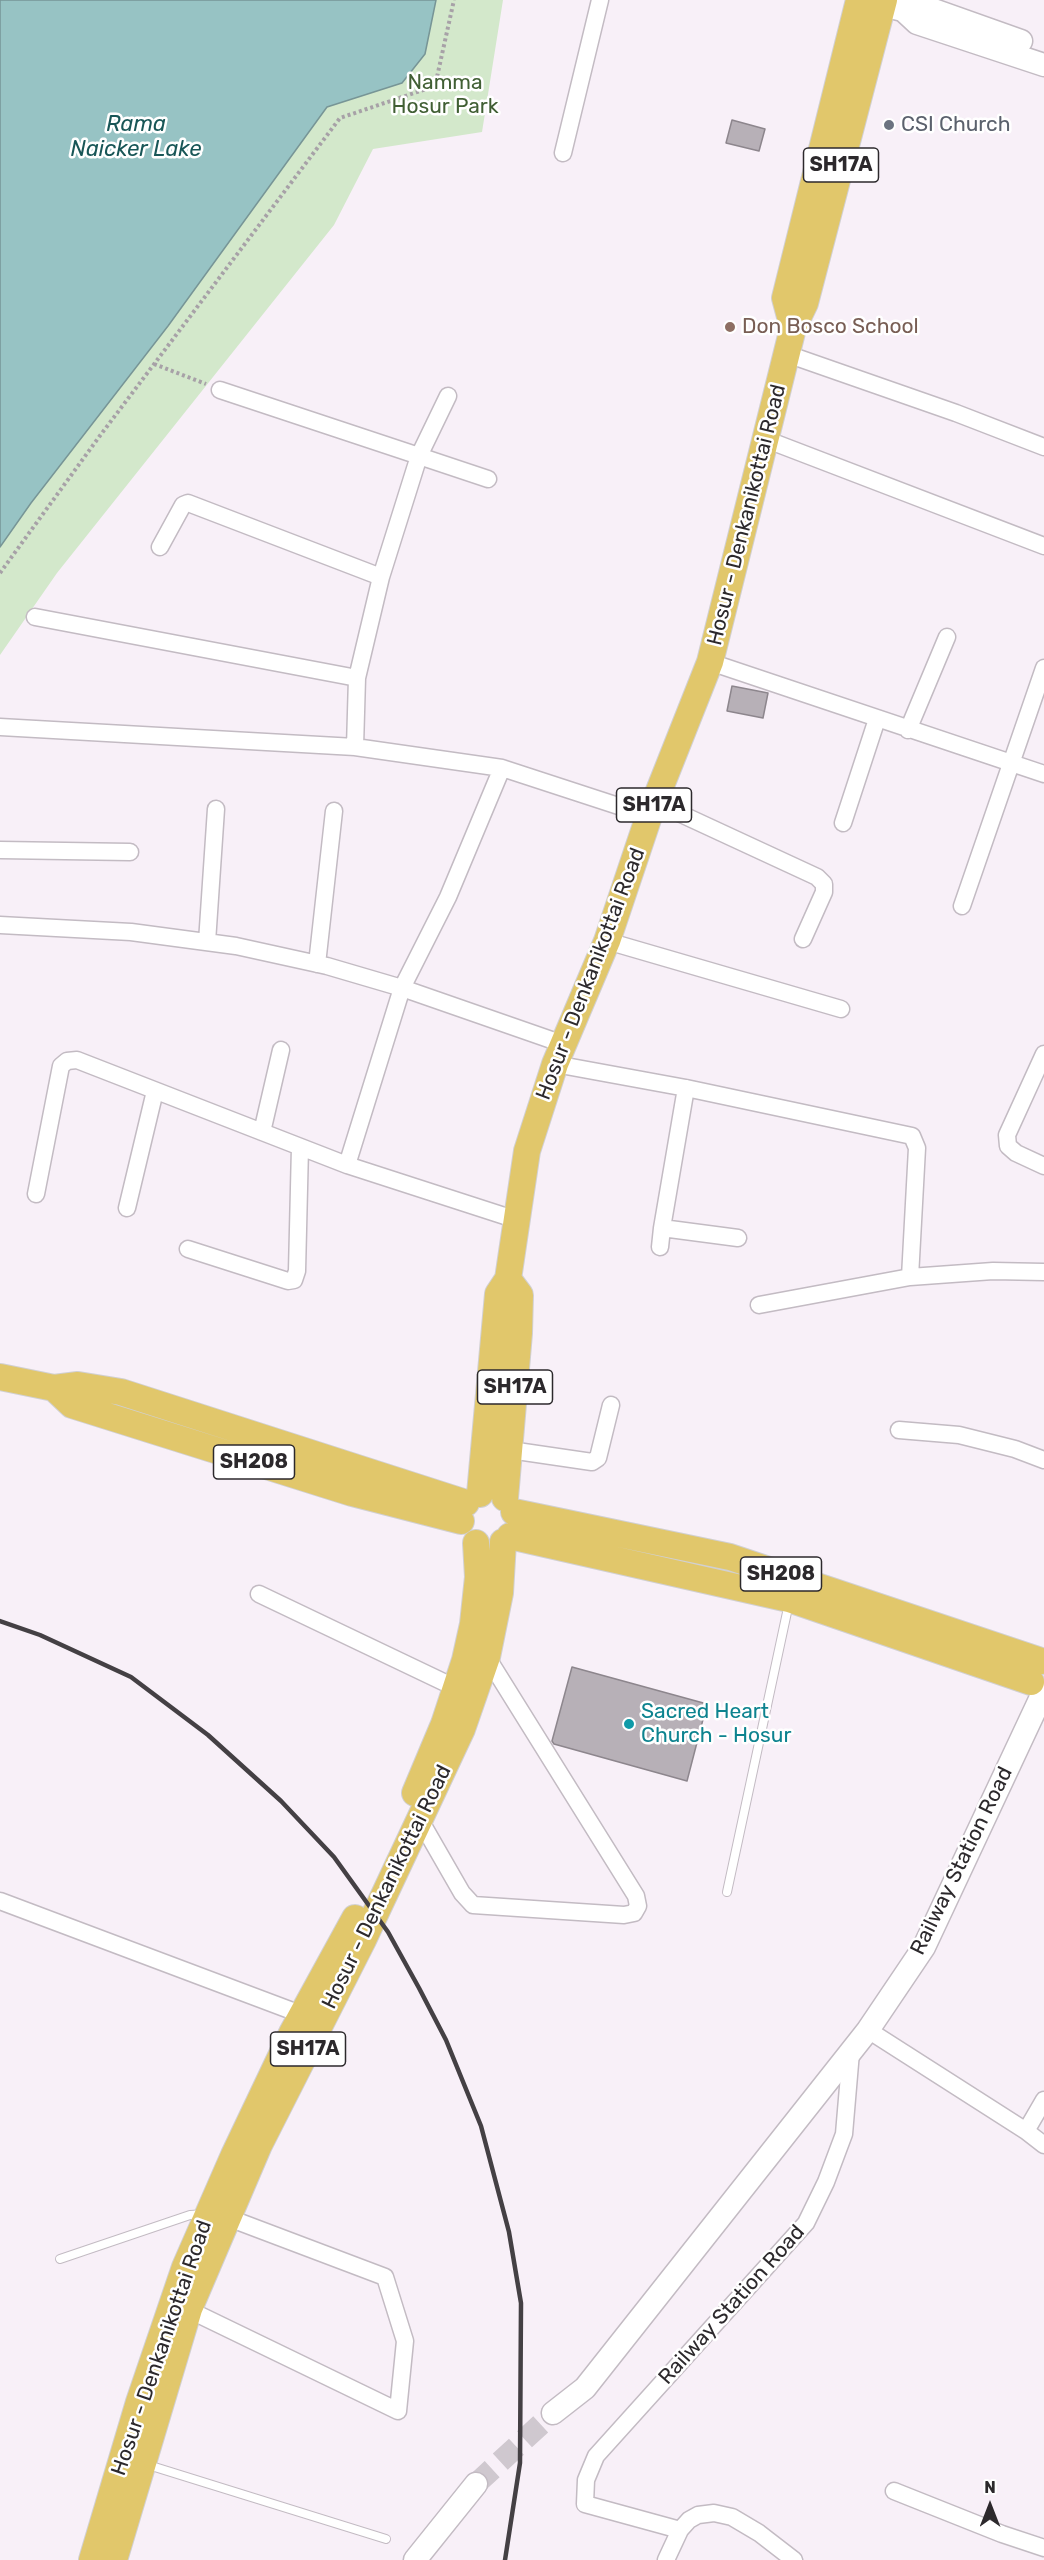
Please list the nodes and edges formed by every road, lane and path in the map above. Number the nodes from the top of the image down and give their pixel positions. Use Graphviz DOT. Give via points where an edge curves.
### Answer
graph roads {
  1 [pos="454,0"];
  2 [pos="600,0"];
  3 [pos="878,3"];
  4 [pos="1044,50"];
  5 [pos="1044,65"];
  6 [pos="563,153"];
  7 [pos="787,354"];
  8 [pos="154,364"];
  9 [pos="220,390"];
  10 [pos="447,396"];
  11 [pos="765,439"];
  12 [pos="1044,447"];
  13 [pos="419,456"];
  14 [pos="488,479"];
  15 [pos="1044,546"];
  16 [pos="160,547"];
  17 [pos="0,573"];
  18 [pos="381,577"];
  19 [pos="35,617"];
  20 [pos="947,637"];
  21 [pos="711,662"];
  22 [pos="1044,668"];
  23 [pos="357,678"];
  24 [pos="877,719"];
  25 [pos="0,727"];
  26 [pos="908,730"];
  27 [pos="355,747"];
  28 [pos="1010,764"];
  29 [pos="502,768"];
  30 [pos="1044,774"];
  31 [pos="216,809"];
  32 [pos="652,809"];
  33 [pos="333,811"];
  34 [pos="843,823"];
  35 [pos="0,850"];
  36 [pos="130,852"];
  37 [pos="962,906"];
  38 [pos="0,925"];
  39 [pos="803,939"];
  40 [pos="607,941"];
  41 [pos="207,942"];
  42 [pos="317,964"];
  43 [pos="402,988"];
  44 [pos="841,1009"];
  45 [pos="282,1050"];
  46 [pos="559,1054"];
  47 [pos="1044,1054"];
  48 [pos="686,1088"];
  49 [pos="155,1091"];
  50 [pos="262,1132"];
  51 [pos="300,1147"];
  52 [pos="347,1165"];
  53 [pos="1044,1166"];
  54 [pos="36,1194"];
  55 [pos="127,1208"];
  56 [pos="517,1220"];
  57 [pos="663,1228"];
  58 [pos="738,1238"];
  59 [pos="660,1247"];
  60 [pos="188,1249"];
  61 [pos="1044,1272"];
  62 [pos="910,1277"];
  63 [pos="508,1279"];
  64 [pos="759,1305"];
  65 [pos="0,1377"];
  66 [pos="611,1405"];
  67 [pos="899,1430"];
  68 [pos="510,1450"];
  69 [pos="1044,1460"];
  70 [pos="491,1515"];
  71 [pos="259,1594"];
  72 [pos="789,1599"];
  73 [pos="487,1657"];
  74 [pos="1040,1678"];
  75 [pos="456,1688"];
  76 [pos="420,1820"];
  77 [pos="727,1892"];
  78 [pos="0,1901"];
  79 [pos="312,2018"];
  80 [pos="868,2030"];
  81 [pos="851,2052"];
  82 [pos="1044,2100"];
  83 [pos="1026,2131"];
  84 [pos="1044,2145"];
  85 [pos="219,2215"];
  86 [pos="60,2259"];
  87 [pos="181,2306"];
  88 [pos="554,2413"];
  89 [pos="141,2463"];
  90 [pos="476,2484"];
  91 [pos="894,2491"];
  92 [pos="680,2530"];
  93 [pos="386,2539"];
  94 [pos="1044,2548"];
  95 [pos="92,2560"];
  96 [pos="114,2560"];
  97 [pos="415,2560"];
  98 [pos="666,2560"];
  99 [pos="794,2560"];
  1 -- 8 [label="path" via="435,86 340,118"];
  2 -- 6 [label="street"];
  3 -- 4 [label="main road" via="926,7"];
  3 -- 5 [label="main road" via="917,22"];
  3 -- 7 [label="main road, Hosur - Denkanikottai Road / SH17A" via="785,298 793,328"];
  7 -- 11 [label="main road, Hosur - Denkanikottai Road / SH17A"];
  7 -- 12 [label="street"];
  8 -- 9 [label="path"];
  8 -- 17 [label="path"];
  9 -- 13 [label="street"];
  10 -- 13 [label="street"];
  11 -- 15 [label="street"];
  11 -- 21 [label="main road, Hosur - Denkanikottai Road / SH17A"];
  13 -- 14 [label="street"];
  13 -- 18 [label="street"];
  16 -- 18 [label="street" via="183,505 188,503"];
  18 -- 23 [label="street"];
  19 -- 23 [label="street"];
  20 -- 26 [label="street"];
  21 -- 24 [label="street"];
  21 -- 32 [label="main road, Hosur - Denkanikottai Road / SH17A"];
  22 -- 28 [label="street"];
  23 -- 27 [label="street"];
  24 -- 26 [label="street"];
  24 -- 34 [label="street"];
  25 -- 27 [label="street"];
  26 -- 28 [label="street"];
  27 -- 29 [label="street"];
  28 -- 30 [label="street"];
  28 -- 37 [label="street"];
  29 -- 32 [label="street"];
  29 -- 43 [label="street" via="448,897"];
  31 -- 41 [label="street"];
  32 -- 39 [label="street" via="817,877 824,884 824,892"];
  32 -- 40 [label="main road, Hosur - Denkanikottai Road / SH17A"];
  33 -- 42 [label="street"];
  35 -- 36 [label="street"];
  38 -- 41 [label="street" via="131,932"];
  40 -- 44 [label="street"];
  40 -- 46 [label="main road, Hosur - Denkanikottai Road / SH17A"];
  41 -- 42 [label="street"];
  42 -- 43 [label="street"];
  43 -- 46 [label="street"];
  43 -- 52 [label="street"];
  45 -- 50 [label="street"];
  46 -- 48 [label="street"];
  46 -- 56 [label="main road, Hosur - Denkanikottai Road / SH17A" via="527,1152"];
  47 -- 53 [label="street" via="1007,1135 1008,1146 1016,1153"];
  48 -- 57 [label="street"];
  48 -- 62 [label="street" via="912,1136 917,1148"];
  49 -- 50 [label="street"];
  49 -- 54 [label="street" via="77,1060 66,1061 61,1066"];
  49 -- 55 [label="street"];
  50 -- 51 [label="street"];
  51 -- 52 [label="street"];
  51 -- 60 [label="street" via="294,1280"];
  52 -- 56 [label="street"];
  56 -- 63 [label="main road, Hosur - Denkanikottai Road / SH17A"];
  57 -- 58 [label="street"];
  57 -- 59 [label="street"];
  61 -- 62 [label="street"];
  62 -- 64 [label="street"];
  63 -- 68 [label="main road, Hosur - Denkanikottai Road / SH17A" via="520,1295"];
  63 -- 70 [label="main road, Hosur - Denkanikottai Road / SH17A" via="498,1294"];
  65 -- 70 [label="main road, SH208" via="54,1388 78,1385 121,1392"];
  66 -- 68 [label="street" via="598,1458 592,1462"];
  67 -- 69 [label="street" via="970,1437"];
  68 -- 70 [label="main road, Hosur - Denkanikottai Road / SH17A"];
  70 -- 72 [label="main road, SH208"];
  70 -- 73 [label="main road, Hosur - Denkanikottai Road / SH17A" via="501,1593"];
  70 -- 74 [label="main road, SH208" via="730,1557"];
  70 -- 75 [label="main road, Hosur - Denkanikottai Road / SH17A" via="463,1530 476,1543 478,1577 473,1624"];
  71 -- 75 [label="street"];
  72 -- 74 [label="main road, SH208"];
  72 -- 77 [label="lane"];
  73 -- 76 [label="main road, Hosur - Denkanikottai Road / SH17A" via="462,1729"];
  73 -- 76 [label="street" via="636,1896 638,1906 634,1913 624,1915 473,1905"];
  74 -- 80 [label="main road, Railway Station Road" via="924,1947"];
  75 -- 79 [label="main road, Hosur - Denkanikottai Road / SH17A" via="444,1725"];
  76 -- 79 [label="main road, Hosur - Denkanikottai Road / SH17A"];
  78 -- 79 [label="street"];
  79 -- 85 [label="main road, Hosur - Denkanikottai Road / SH17A" via="239,2145"];
  80 -- 81 [label="main road, Railway Station Road"];
  80 -- 83 [label="street"];
  81 -- 88 [label="main road, Railway Station Road" via="585,2388"];
  81 -- 92 [label="street, Railway Station Road" via="844,2134 806,2223 596,2456 586,2481 585,2504"];
  82 -- 83 [label="street"];
  83 -- 84 [label="street"];
  85 -- 86 [label="lane" via="190,2215"];
  85 -- 87 [label="main road, Hosur - Denkanikottai Road / SH17A" via="185,2267"];
  85 -- 87 [label="street" via="385,2277 405,2341 398,2411"];
  87 -- 89 [label="main road, Hosur - Denkanikottai Road / SH17A"];
  87 -- 95 [label="main road, Hosur - Denkanikottai Road / SH17A" via="139,2402"];
  89 -- 93 [label="lane"];
  89 -- 96 [label="main road, Hosur - Denkanikottai Road / SH17A"];
  90 -- 97 [label="main road"];
  91 -- 94 [label="street"];
  92 -- 98 [label="street"];
  92 -- 99 [label="street" via="698,2515 732,2517"];
}
